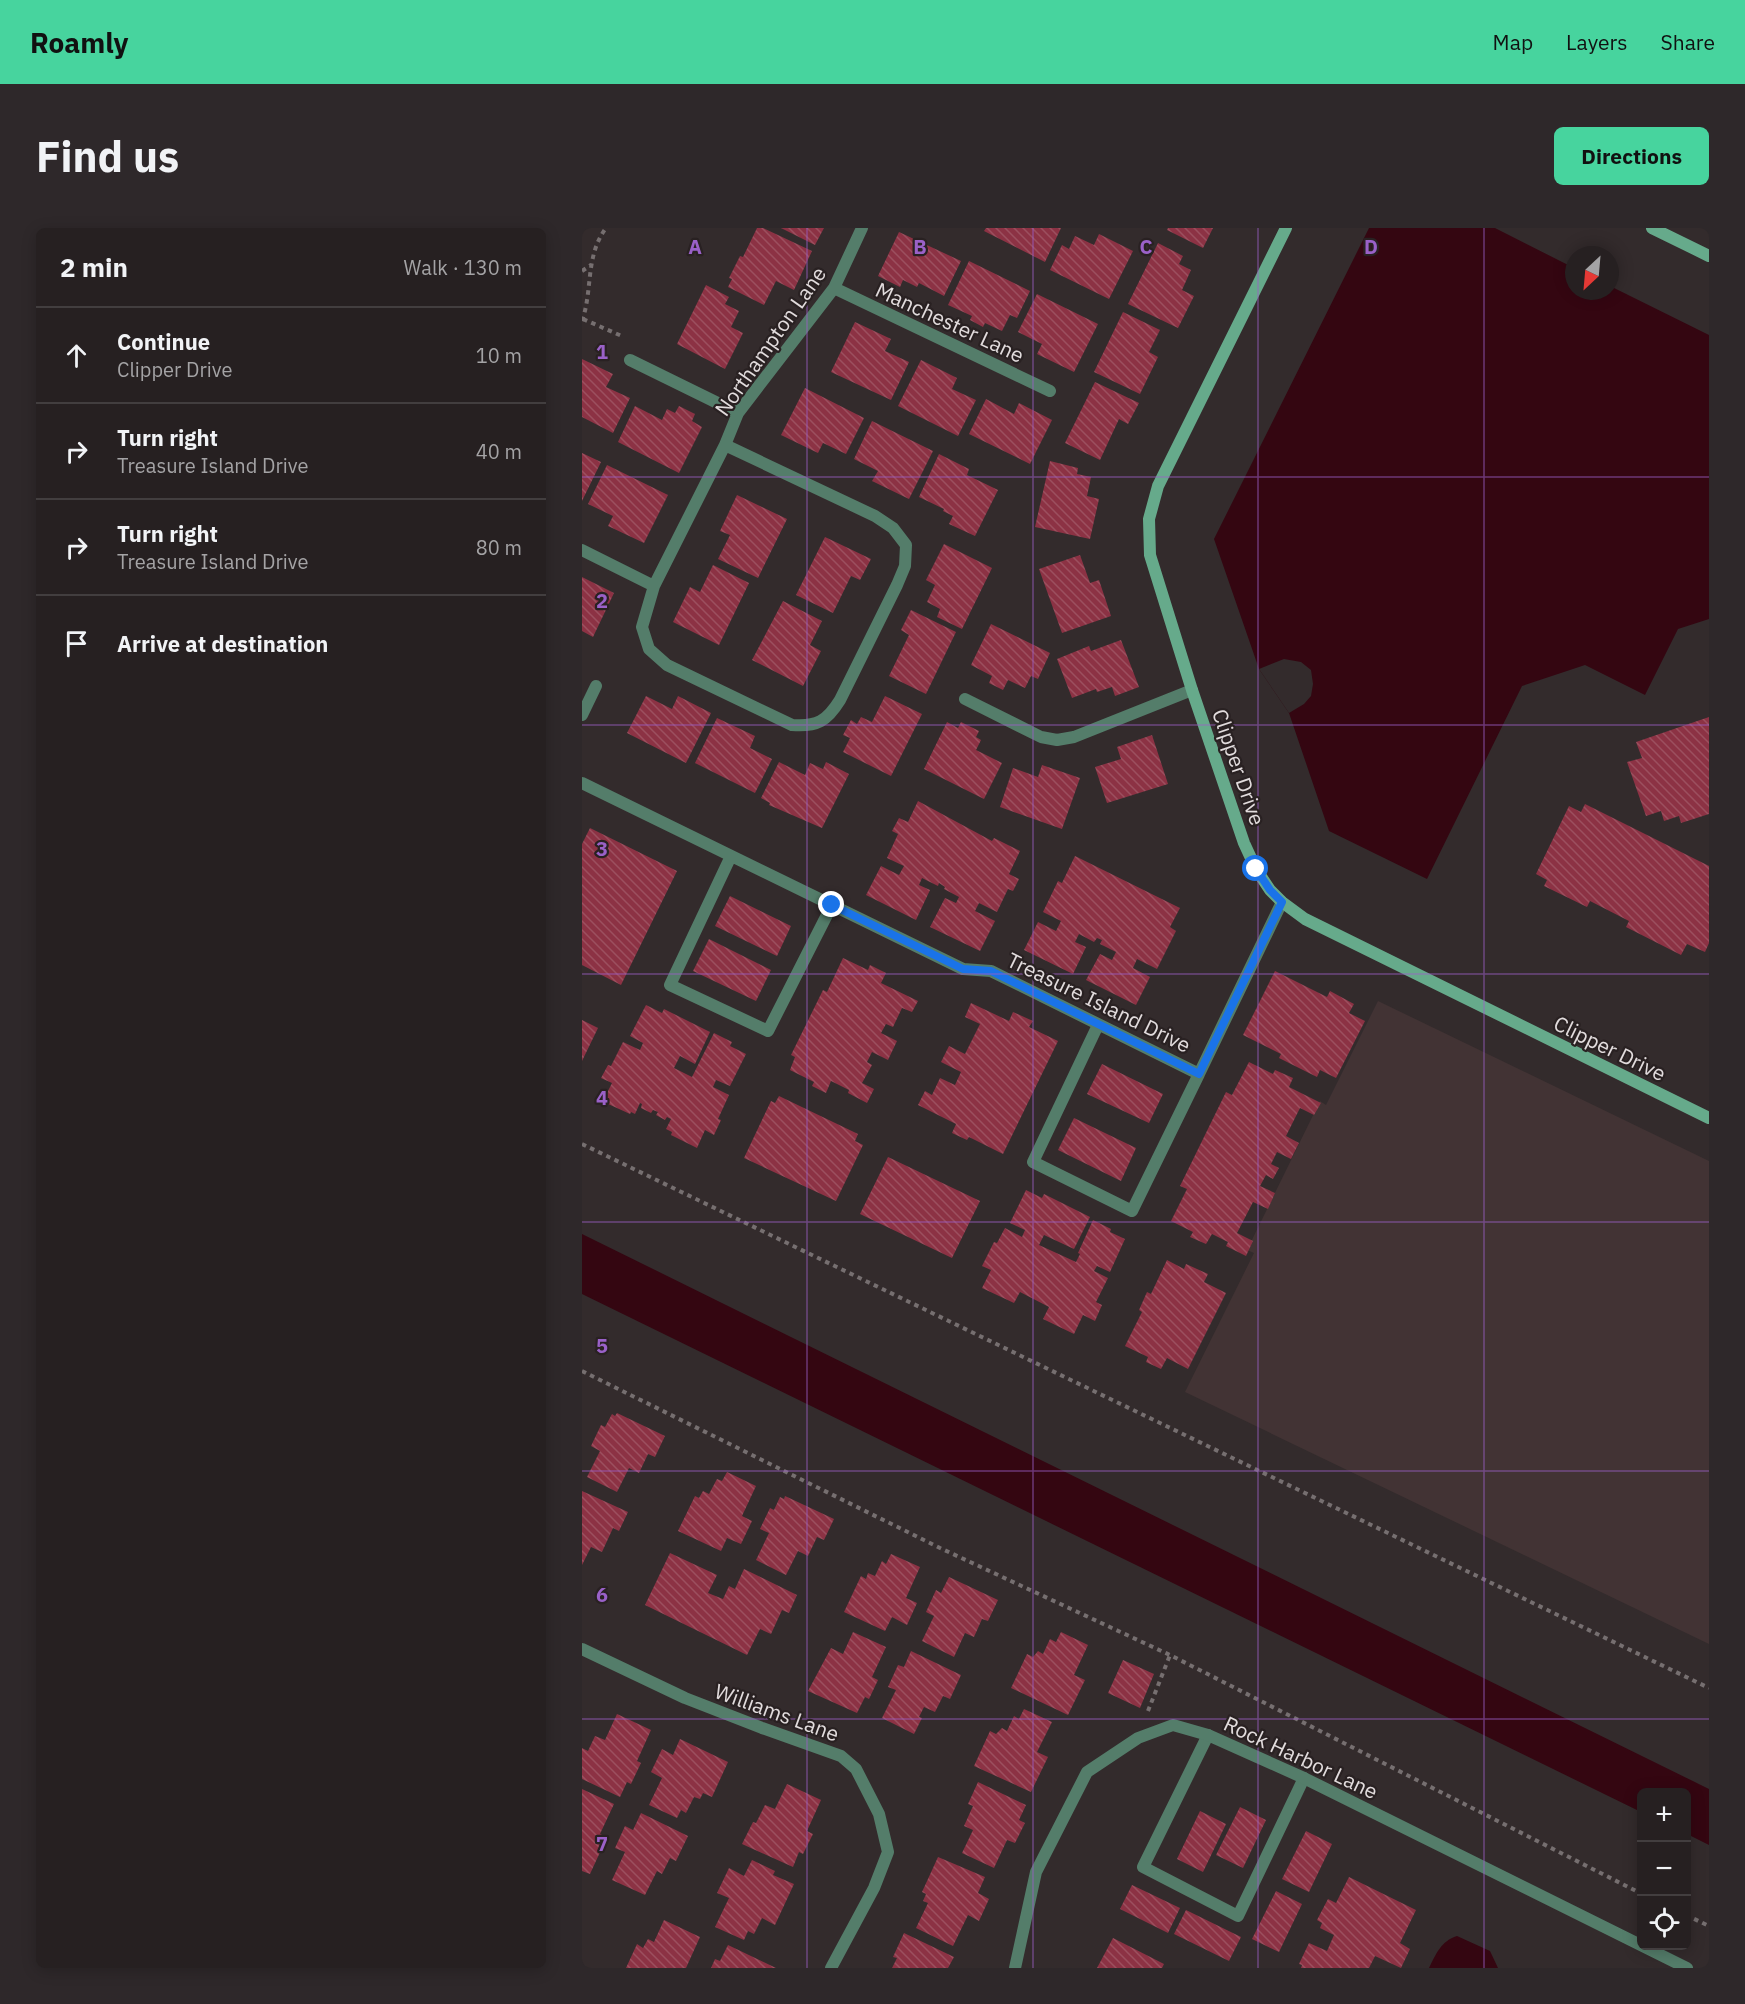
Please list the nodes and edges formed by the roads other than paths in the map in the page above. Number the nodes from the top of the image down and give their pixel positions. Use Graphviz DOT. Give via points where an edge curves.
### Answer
graph roads {
  1 [pos="862,228"];
  2 [pos="1286,228"];
  3 [pos="1652,228"];
  4 [pos="1709,256"];
  5 [pos="834,288"];
  6 [pos="630,360"];
  7 [pos="1050,391"];
  8 [pos="738,413"];
  9 [pos="725,445"];
  10 [pos="582,550"];
  11 [pos="654,585"];
  12 [pos="596,686"];
  13 [pos="1192,690"];
  14 [pos="965,699"];
  15 [pos="582,715"];
  16 [pos="582,783"];
  17 [pos="731,856"];
  18 [pos="1282,902"];
  19 [pos="832,905"];
  20 [pos="1098,1025"];
  21 [pos="1199,1074"];
  22 [pos="1709,1118"];
  23 [pos="582,1648"];
  24 [pos="1208,1736"];
  25 [pos="1304,1778"];
  26 [pos="831,1968"];
  27 [pos="1015,1968"];
  28 [pos="1687,1968"];
  1 -- 5 [label="street, Northampton Lane"];
  2 -- 13 [label="street, Clipper Drive" via="1158,486 1149,519 1150,555"];
  3 -- 4 [label="street"];
  5 -- 7 [label="street, Manchester Lane"];
  5 -- 8 [label="street, Northampton Lane"];
  6 -- 8 [label="street"];
  8 -- 9 [label="street, Northampton Lane"];
  9 -- 11 [label="street, Northampton Lane"];
  9 -- 11 [label="street, Northampton Lane" via="876,516 893,528 906,545 897,585 834,710 821,722 792,725 667,666 650,648 642,627"];
  10 -- 11 [label="street"];
  12 -- 15 [label="street"];
  13 -- 14 [label="street" via="1074,737 1057,740 1041,737"];
  13 -- 18 [label="street, Clipper Drive" via="1248,851 1261,877"];
  16 -- 17 [label="street, Treasure Island Drive"];
  17 -- 19 [label="street, Treasure Island Drive"];
  17 -- 19 [label="street" via="670,985 768,1031"];
  18 -- 21 [label="street, Treasure Island Drive"];
  18 -- 22 [label="street, Clipper Drive" via="1305,919"];
  19 -- 20 [label="street, Treasure Island Drive" via="963,969 991,971"];
  20 -- 21 [label="street, Treasure Island Drive"];
  20 -- 21 [label="street" via="1033,1162 1132,1211"];
  23 -- 26 [label="street, Williams Lane" via="685,1698 841,1756 856,1769 879,1814 888,1852 874,1888"];
  24 -- 25 [label="street, Rock Harbor Lane"];
  24 -- 25 [label="street" via="1143,1867 1238,1916"];
  24 -- 27 [label="street, Rock Harbor Lane" via="1173,1725 1138,1738 1087,1772 1036,1872"];
  25 -- 28 [label="street, Rock Harbor Lane"];
}
